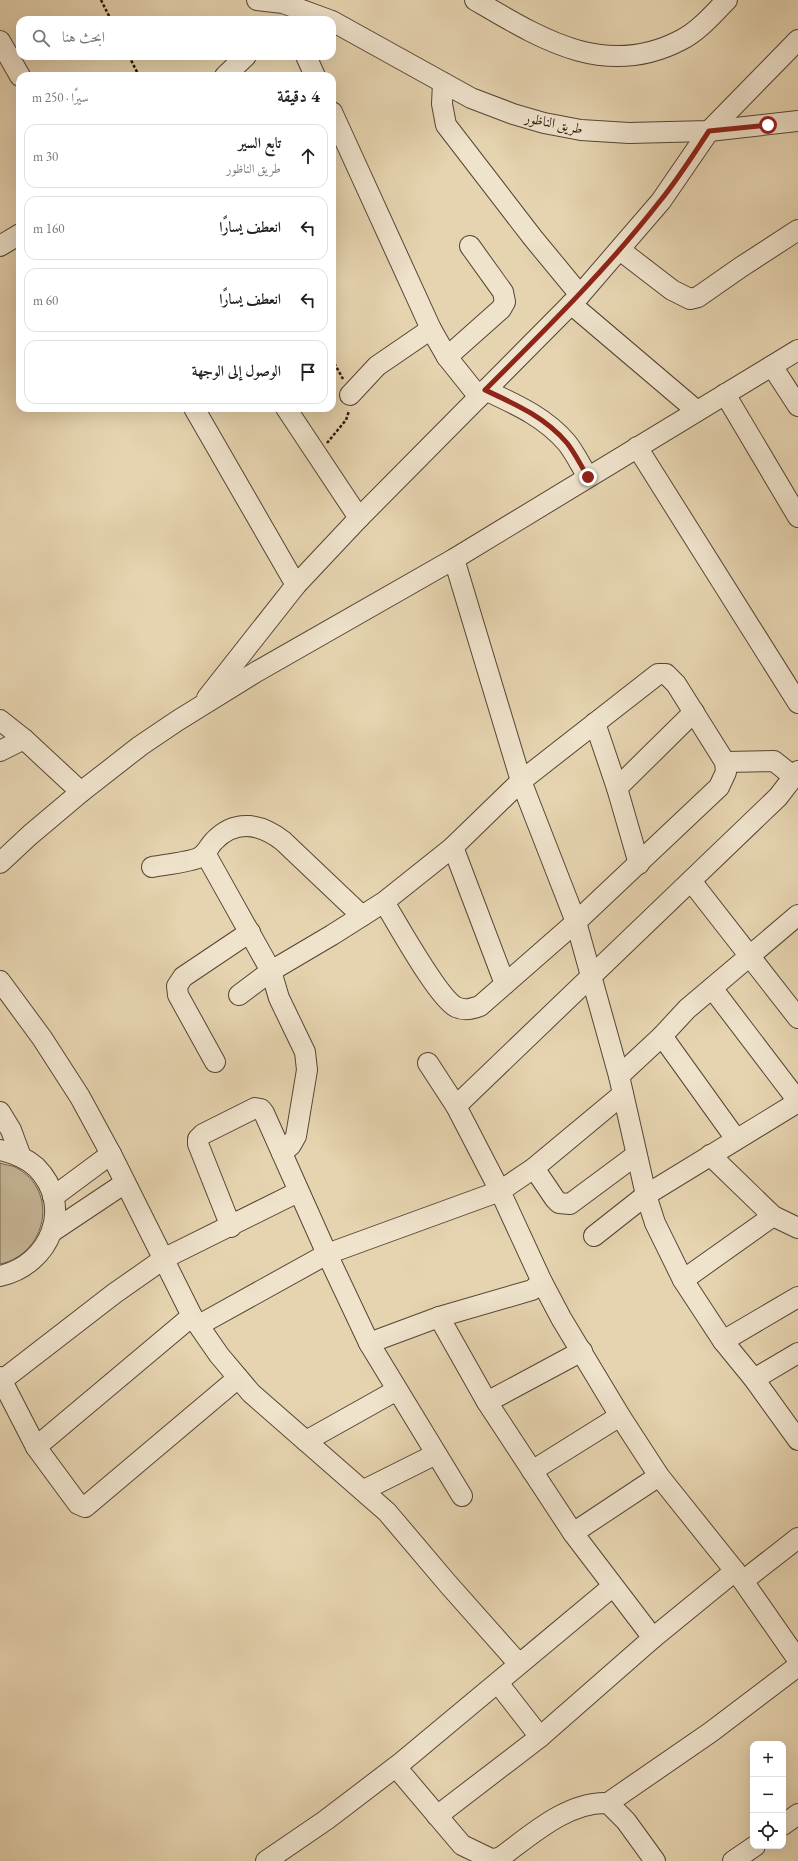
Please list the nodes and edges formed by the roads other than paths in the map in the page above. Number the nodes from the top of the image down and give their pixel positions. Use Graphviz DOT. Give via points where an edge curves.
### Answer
graph roads {
  1 [pos="257,0"];
  2 [pos="475,0"];
  3 [pos="727,0"];
  4 [pos="285,12"];
  5 [pos="307,16"];
  6 [pos="336,23"];
  7 [pos="798,40"];
  8 [pos="0,41"];
  9 [pos="242,60"];
  10 [pos="308,60"];
  11 [pos="18,72"];
  12 [pos="229,72"];
  13 [pos="314,72"];
  14 [pos="443,83"];
  15 [pos="336,121"];
  16 [pos="798,121"];
  17 [pos="709,131"];
  18 [pos="798,230"];
  19 [pos="16,236"];
  20 [pos="0,246"];
  21 [pos="470,246"];
  22 [pos="620,250"];
  23 [pos="575,299"];
  24 [pos="431,329"];
  25 [pos="798,350"];
  26 [pos="447,357"];
  27 [pos="772,366"];
  28 [pos="482,393"];
  29 [pos="725,394"];
  30 [pos="350,395"];
  31 [pos="798,406"];
  32 [pos="697,411"];
  33 [pos="196,412"];
  34 [pos="289,412"];
  35 [pos="637,447"];
  36 [pos="588,477"];
  37 [pos="798,517"];
  38 [pos="359,518"];
  39 [pos="454,559"];
  40 [pos="296,585"];
  41 [pos="241,654"];
  42 [pos="256,672"];
  43 [pos="798,703"];
  44 [pos="200,707"];
  45 [pos="694,712"];
  46 [pos="0,720"];
  47 [pos="595,723"];
  48 [pos="24,739"];
  49 [pos="0,750"];
  50 [pos="725,762"];
  51 [pos="796,774"];
  52 [pos="521,781"];
  53 [pos="617,788"];
  54 [pos="81,792"];
  55 [pos="453,847"];
  56 [pos="205,853"];
  57 [pos="0,863"];
  58 [pos="638,864"];
  59 [pos="152,867"];
  60 [pos="691,881"];
  61 [pos="384,902"];
  62 [pos="798,915"];
  63 [pos="362,916"];
  64 [pos="576,922"];
  65 [pos="250,932"];
  66 [pos="749,955"];
  67 [pos="271,971"];
  68 [pos="592,976"];
  69 [pos="0,981"];
  70 [pos="505,984"];
  71 [pos="712,988"];
  72 [pos="240,995"];
  73 [pos="6,1004"];
  74 [pos="798,1018"];
  75 [pos="662,1036"];
  76 [pos="215,1062"];
  77 [pos="428,1063"];
  78 [pos="621,1085"];
  79 [pos="798,1101"];
  80 [pos="456,1106"];
  81 [pos="0,1112"];
  82 [pos="736,1139"];
  83 [pos="0,1150"];
  84 [pos="282,1153"];
  85 [pos="111,1154"];
  86 [pos="636,1155"];
  87 [pos="710,1155"];
  88 [pos="22,1157"];
  89 [pos="534,1168"];
  90 [pos="124,1183"];
  91 [pos="500,1191"];
  92 [pos="298,1192"];
  93 [pos="646,1195"];
  94 [pos="53,1197"];
  95 [pos="773,1216"];
  96 [pos="231,1226"];
  97 [pos="798,1228"];
  98 [pos="53,1231"];
  99 [pos="594,1236"];
  100 [pos="327,1254"];
  101 [pos="164,1258"];
  102 [pos="0,1276"];
  103 [pos="683,1280"];
  104 [pos="542,1282"];
  105 [pos="798,1296"];
  106 [pos="439,1317"];
  107 [pos="195,1320"];
  108 [pos="723,1341"];
  109 [pos="369,1343"];
  110 [pos="582,1350"];
  111 [pos="798,1353"];
  112 [pos="238,1378"];
  113 [pos="1,1379"];
  114 [pos="754,1379"];
  115 [pos="396,1390"];
  116 [pos="487,1402"];
  117 [pos="620,1416"];
  118 [pos="798,1440"];
  119 [pos="306,1441"];
  120 [pos="36,1447"];
  121 [pos="436,1454"];
  122 [pos="532,1471"];
  123 [pos="659,1476"];
  124 [pos="364,1490"];
  125 [pos="462,1496"];
  126 [pos="573,1534"];
  127 [pos="798,1538"];
  128 [pos="739,1576"];
  129 [pos="612,1587"];
  130 [pos="653,1638"];
  131 [pos="797,1659"];
  132 [pos="519,1664"];
  133 [pos="498,1683"];
  134 [pos="540,1737"];
  135 [pos="396,1767"];
  136 [pos="608,1803"];
  137 [pos="798,1814"];
  138 [pos="437,1816"];
  139 [pos="786,1823"];
  140 [pos="751,1849"];
  141 [pos="266,1861"];
  142 [pos="655,1861"];
  143 [pos="733,1861"];
  1 -- 4 [label="street"];
  2 -- 3 [label="street" via="558,45 585,53 633,57 682,40 705,23"];
  4 -- 5 [label="street"];
  6 -- 14 [label="street, طريق الناظور"];
  7 -- 17 [label="street"];
  8 -- 11 [label="street"];
  9 -- 12 [label="street"];
  10 -- 13 [label="street"];
  14 -- 17 [label="street, طريق الناظور" via="471,98 512,114 581,130 608,133"];
  14 -- 23 [label="street" via="442,104 446,125 533,238"];
  15 -- 24 [label="street"];
  16 -- 17 [label="street, طريق الناظور"];
  17 -- 22 [label="street" via="678,178"];
  18 -- 22 [label="street" via="690,300 672,290"];
  19 -- 20 [label="street"];
  21 -- 26 [label="street" via="502,289 505,302 501,309"];
  22 -- 23 [label="street"];
  23 -- 28 [label="street"];
  23 -- 32 [label="street"];
  24 -- 26 [label="street"];
  24 -- 30 [label="street" via="377,366"];
  25 -- 27 [label="street"];
  26 -- 28 [label="street"];
  27 -- 29 [label="street"];
  27 -- 31 [label="street"];
  28 -- 36 [label="street" via="522,407 546,423 567,443"];
  28 -- 38 [label="street"];
  29 -- 32 [label="street"];
  29 -- 37 [label="street"];
  32 -- 35 [label="street"];
  33 -- 40 [label="street"];
  34 -- 38 [label="street"];
  35 -- 36 [label="street"];
  35 -- 43 [label="street"];
  36 -- 39 [label="street"];
  38 -- 40 [label="street"];
  39 -- 42 [label="street"];
  39 -- 52 [label="street"];
  40 -- 41 [label="street"];
  41 -- 42 [label="street"];
  41 -- 44 [label="street"];
  42 -- 44 [label="street"];
  44 -- 54 [label="street" via="140,746"];
  45 -- 47 [label="street" via="676,684 662,673"];
  45 -- 50 [label="street"];
  45 -- 53 [label="street"];
  46 -- 48 [label="street"];
  47 -- 52 [label="street"];
  47 -- 53 [label="street"];
  48 -- 49 [label="street"];
  48 -- 54 [label="street"];
  50 -- 51 [label="street" via="774,761"];
  50 -- 58 [label="street" via="726,772 719,787"];
  51 -- 60 [label="street" via="778,797"];
  52 -- 55 [label="street"];
  52 -- 64 [label="street"];
  53 -- 58 [label="street"];
  54 -- 57 [label="street"];
  55 -- 61 [label="street"];
  55 -- 70 [label="street"];
  56 -- 59 [label="street" via="199,858"];
  56 -- 63 [label="street" via="214,840 229,829 240,825 271,832"];
  56 -- 65 [label="street"];
  58 -- 64 [label="street"];
  60 -- 66 [label="street"];
  60 -- 68 [label="street"];
  61 -- 63 [label="street"];
  61 -- 70 [label="street" via="432,979 451,1004 464,1010 480,1006"];
  62 -- 66 [label="street"];
  63 -- 67 [label="street"];
  64 -- 68 [label="street"];
  64 -- 70 [label="street"];
  65 -- 67 [label="street"];
  65 -- 76 [label="street" via="182,977 177,986 178,995"];
  66 -- 71 [label="street"];
  66 -- 74 [label="street"];
  67 -- 72 [label="street"];
  67 -- 84 [label="street" via="279,998 307,1060 296,1136"];
  68 -- 78 [label="street"];
  68 -- 80 [label="street"];
  69 -- 73 [label="street"];
  71 -- 75 [label="street" via="687,1009"];
  71 -- 79 [label="street"];
  73 -- 85 [label="street" via="42,1038 76,1090"];
  75 -- 78 [label="street"];
  75 -- 82 [label="street"];
  77 -- 80 [label="street"];
  78 -- 86 [label="street"];
  78 -- 89 [label="street"];
  79 -- 82 [label="street"];
  80 -- 91 [label="street"];
  81 -- 88 [label="street"];
  82 -- 87 [label="street"];
  83 -- 88 [label="street"];
  84 -- 92 [label="street"];
  84 -- 96 [label="street" via="261,1109 255,1108 200,1136 198,1144"];
  85 -- 90 [label="street"];
  85 -- 94 [label="street"];
  86 -- 89 [label="street" via="570,1204 559,1203 555,1199"];
  86 -- 93 [label="street"];
  87 -- 93 [label="street"];
  87 -- 95 [label="street"];
  88 -- 94 [label="street" via="36,1167 47,1181"];
  89 -- 91 [label="street"];
  90 -- 98 [label="street"];
  90 -- 101 [label="street"];
  91 -- 100 [label="street"];
  91 -- 104 [label="street"];
  92 -- 96 [label="street"];
  92 -- 100 [label="street"];
  93 -- 99 [label="street"];
  93 -- 103 [label="street" via="655,1223"];
  94 -- 98 [label="street"];
  95 -- 97 [label="street"];
  95 -- 103 [label="street"];
  96 -- 101 [label="street"];
  98 -- 102 [label="street" via="45,1248 33,1261 18,1271"];
  100 -- 107 [label="street"];
  100 -- 109 [label="street"];
  101 -- 107 [label="street"];
  101 -- 113 [label="street"];
  103 -- 108 [label="street"];
  104 -- 106 [label="street" via="532,1290"];
  104 -- 110 [label="street"];
  105 -- 108 [label="street"];
  106 -- 109 [label="street"];
  106 -- 116 [label="street"];
  107 -- 112 [label="street"];
  107 -- 120 [label="street"];
  108 -- 114 [label="street"];
  109 -- 115 [label="street"];
  110 -- 116 [label="street"];
  110 -- 117 [label="street"];
  111 -- 114 [label="street"];
  112 -- 119 [label="street"];
  112 -- 120 [label="street" via="85,1507 78,1504"];
  113 -- 120 [label="street"];
  114 -- 118 [label="street"];
  115 -- 119 [label="street"];
  115 -- 121 [label="street"];
  116 -- 122 [label="street"];
  117 -- 122 [label="street"];
  117 -- 123 [label="street"];
  119 -- 124 [label="street"];
  121 -- 124 [label="street"];
  121 -- 125 [label="street"];
  122 -- 126 [label="street"];
  123 -- 126 [label="street"];
  123 -- 128 [label="street"];
  124 -- 132 [label="street" via="397,1523"];
  126 -- 129 [label="street"];
  127 -- 128 [label="street"];
  128 -- 130 [label="street"];
  128 -- 131 [label="street"];
  129 -- 130 [label="street"];
  129 -- 132 [label="street"];
  130 -- 134 [label="street"];
  131 -- 136 [label="street" via="711,1732"];
  132 -- 133 [label="street"];
  133 -- 134 [label="street"];
  133 -- 135 [label="street"];
  134 -- 138 [label="street"];
  135 -- 138 [label="street"];
  135 -- 141 [label="street"];
  136 -- 138 [label="street" via="590,1804 560,1817 495,1859 482,1856 462,1845"];
  136 -- 142 [label="street" via="626,1821"];
  137 -- 139 [label="street"];
  140 -- 143 [label="street"];
}
